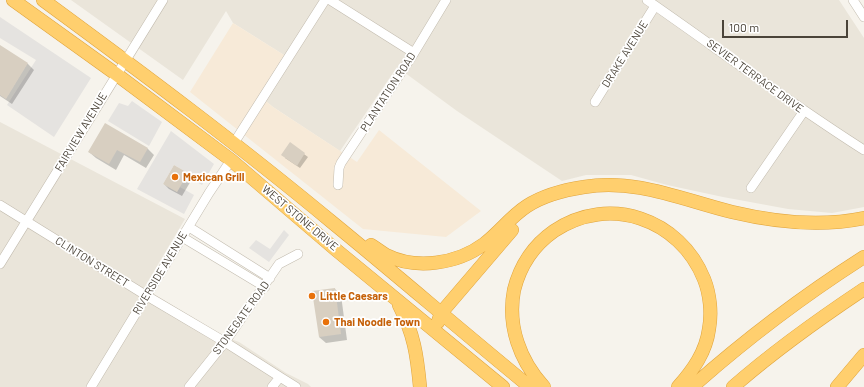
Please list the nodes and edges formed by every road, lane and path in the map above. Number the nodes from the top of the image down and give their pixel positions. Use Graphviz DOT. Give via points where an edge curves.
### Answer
graph roads {
  1 [pos="13,0"];
  2 [pos="43,0"];
  3 [pos="163,0"];
  4 [pos="325,0"];
  5 [pos="330,0"];
  6 [pos="446,0"];
  7 [pos="647,0"];
  8 [pos="853,0"];
  9 [pos="655,6"];
  10 [pos="864,17"];
  11 [pos="414,53"];
  12 [pos="125,60"];
  13 [pos="116,74"];
  14 [pos="595,102"];
  15 [pos="804,111"];
  16 [pos="172,116"];
  17 [pos="234,143"];
  18 [pos="864,150"];
  19 [pos="231,160"];
  20 [pos="338,185"];
  21 [pos="751,188"];
  22 [pos="562,191"];
  23 [pos="0,205"];
  24 [pos="317,210"];
  25 [pos="864,218"];
  26 [pos="26,221"];
  27 [pos="332,222"];
  28 [pos="189,227"];
  29 [pos="182,237"];
  30 [pos="298,254"];
  31 [pos="864,257"];
  32 [pos="0,264"];
  33 [pos="270,278"];
  34 [pos="264,287"];
  35 [pos="864,289"];
  36 [pos="147,296"];
  37 [pos="396,300"];
  38 [pos="441,313"];
  39 [pos="438,334"];
  40 [pos="226,342"];
  41 [pos="864,354"];
  42 [pos="280,377"];
  43 [pos="92,387"];
  44 [pos="189,387"];
  45 [pos="272,387"];
  46 [pos="296,387"];
  47 [pos="420,387"];
  48 [pos="503,387"];
  49 [pos="530,387"];
  50 [pos="544,387"];
  51 [pos="678,387"];
  52 [pos="692,387"];
  53 [pos="733,387"];
  54 [pos="837,387"];
  1 -- 13 [label="highway, WEST STONE DRIVE"];
  2 -- 12 [label="highway, WEST STONE DRIVE"];
  3 -- 12 [label="street, FAIRVIEW AVENUE"];
  4 -- 17 [label="street"];
  5 -- 11 [label="street"];
  6 -- 11 [label="street, PLANTATION ROAD"];
  7 -- 9 [label="street, SEVIER TERRACE DRIVE"];
  8 -- 10 [label="street"];
  9 -- 14 [label="street, DRAKE AVENUE"];
  9 -- 15 [label="street, SEVIER TERRACE DRIVE"];
  11 -- 20 [label="street, PLANTATION ROAD" via="341,163"];
  12 -- 13 [label="street, FAIRVIEW AVENUE"];
  12 -- 17 [label="highway, WEST STONE DRIVE"];
  13 -- 16 [label="highway, WEST STONE DRIVE"];
  13 -- 26 [label="street, FAIRVIEW AVENUE"];
  15 -- 18 [label="street, SEVIER TERRACE DRIVE"];
  15 -- 21 [label="street"];
  16 -- 17 [label="highway" via="188,119 222,144"];
  16 -- 19 [label="highway, WEST STONE DRIVE"];
  17 -- 24 [label="highway, WEST STONE DRIVE"];
  19 -- 24 [label="highway" via="245,160 304,207"];
  19 -- 28 [label="street, RIVERSIDE AVENUE"];
  19 -- 37 [label="highway, WEST STONE DRIVE"];
  22 -- 25 [label="highway" via="610,185 629,186 732,212 792,222"];
  22 -- 27 [label="highway" via="539,199 526,207 474,251 441,262 416,263 386,255"];
  22 -- 38 [label="highway" via="520,221"];
  23 -- 26 [label="street, CLINTON STREET"];
  24 -- 27 [label="highway, WEST STONE DRIVE"];
  26 -- 32 [label="street, FAIRVIEW AVENUE"];
  26 -- 36 [label="street, CLINTON STREET"];
  27 -- 38 [label="highway, WEST STONE DRIVE"];
  28 -- 29 [label="street, RIVERSIDE AVENUE"];
  28 -- 33 [label="street"];
  29 -- 34 [label="street"];
  29 -- 36 [label="street, RIVERSIDE AVENUE"];
  30 -- 33 [label="street, STONEGATE ROAD" via="279,264"];
  31 -- 52 [label="highway" via="758,331"];
  33 -- 34 [label="street, STONEGATE ROAD"];
  34 -- 40 [label="street, STONEGATE ROAD"];
  35 -- 53 [label="highway" via="836,307"];
  36 -- 40 [label="street, CLINTON STREET"];
  36 -- 43 [label="street, RIVERSIDE AVENUE"];
  37 -- 39 [label="highway, WEST STONE DRIVE"];
  37 -- 47 [label="highway" via="413,337"];
  38 -- 39 [label="highway"];
  38 -- 49 [label="highway, WEST STONE DRIVE"];
  39 -- 48 [label="highway, WEST STONE DRIVE"];
  40 -- 42 [label="street, CLINTON STREET"];
  40 -- 44 [label="street, STONEGATE ROAD"];
  41 -- 54 [label="highway"];
  42 -- 45 [label="street"];
  42 -- 46 [label="street, CLINTON STREET"];
  50 -- 51 [label="highway" via="528,367 516,340 512,313 515,286 526,260 546,237 572,221 605,213 634,217 661,227 684,246 700,270 709,300 709,329 699,359"];
}
